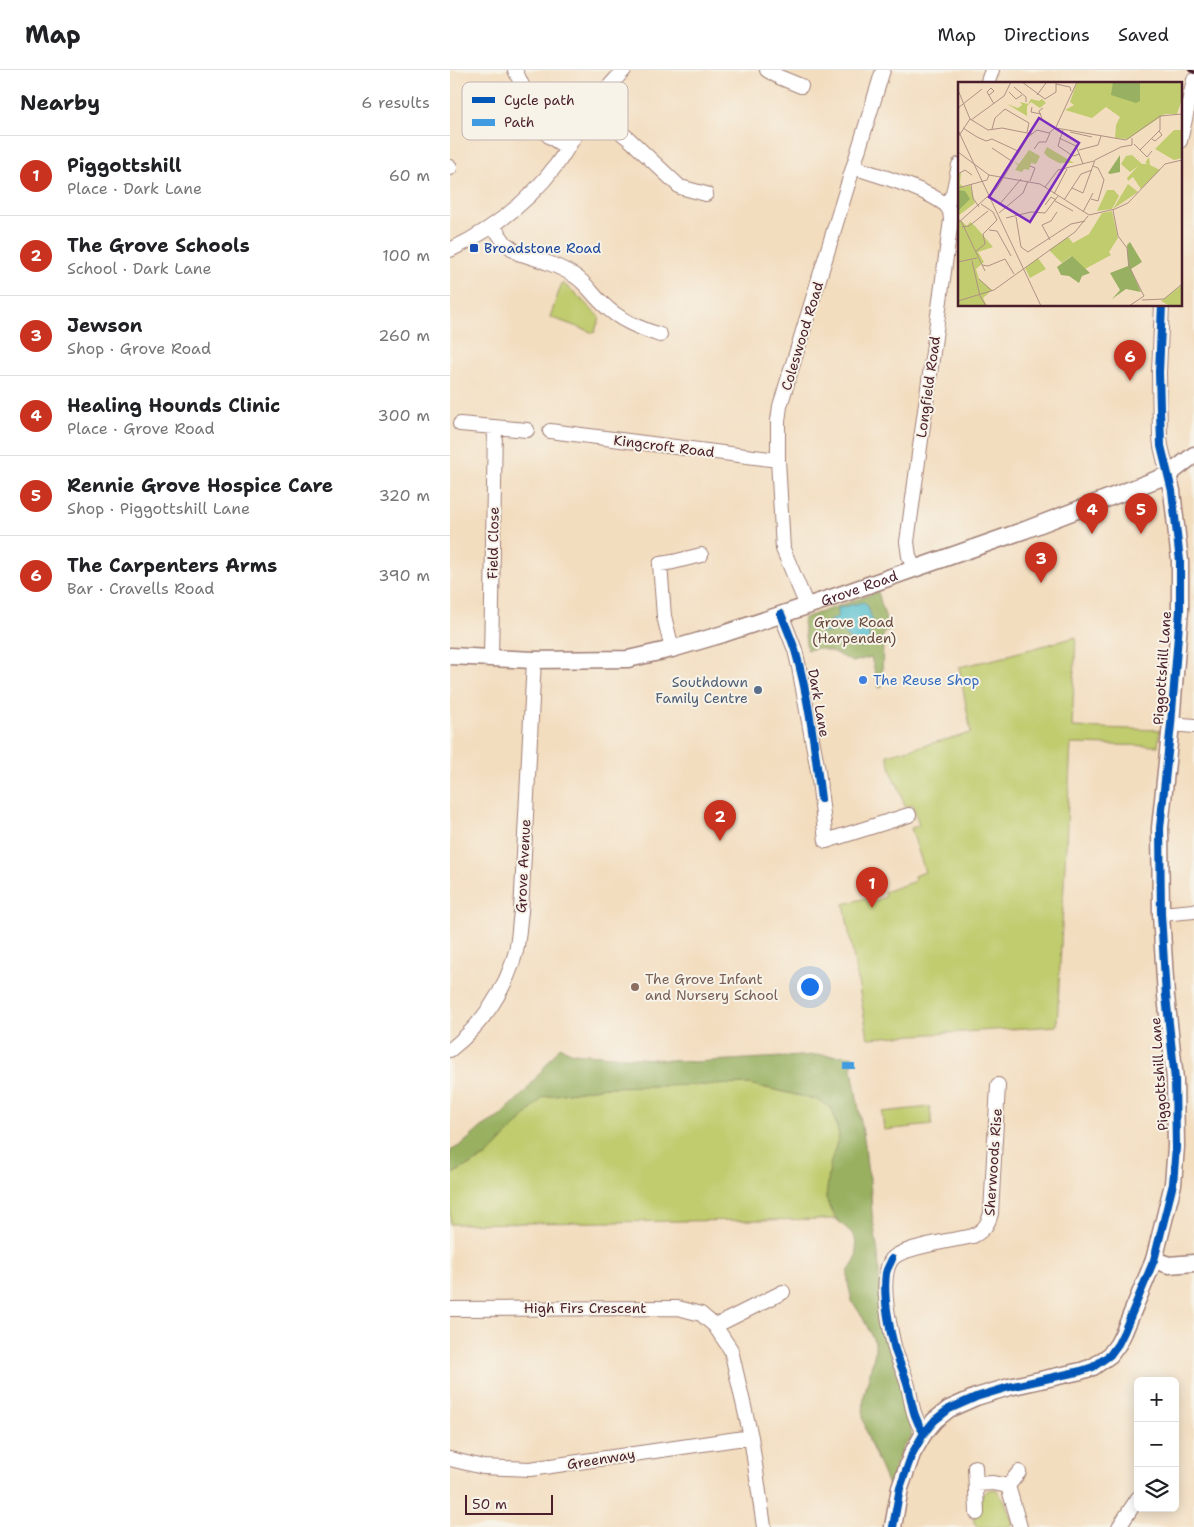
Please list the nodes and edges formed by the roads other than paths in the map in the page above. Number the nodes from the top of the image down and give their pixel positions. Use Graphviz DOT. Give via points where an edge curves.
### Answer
graph roads {
  1 [pos="515,70"];
  2 [pos="624,70"];
  3 [pos="767,70"];
  4 [pos="884,70"];
  5 [pos="992,70"];
  6 [pos="1194,80"];
  7 [pos="521,82"];
  8 [pos="613,82"];
  9 [pos="988,82"];
  10 [pos="801,86"];
  11 [pos="1182,132"];
  12 [pos="628,138"];
  13 [pos="555,140"];
  14 [pos="572,140"];
  15 [pos="567,148"];
  16 [pos="853,167"];
  17 [pos="958,170"];
  18 [pos="706,194"];
  19 [pos="946,205"];
  20 [pos="493,226"];
  21 [pos="450,250"];
  22 [pos="1162,306"];
  23 [pos="660,335"];
  24 [pos="460,424"];
  25 [pos="495,427"];
  26 [pos="527,430"];
  27 [pos="550,431"];
  28 [pos="1194,455"];
  29 [pos="778,460"];
  30 [pos="1168,475"];
  31 [pos="701,555"];
  32 [pos="914,569"];
  33 [pos="807,606"];
  34 [pos="781,614"];
  35 [pos="672,649"];
  36 [pos="450,656"];
  37 [pos="491,659"];
  38 [pos="534,660"];
  39 [pos="1171,724"];
  40 [pos="1194,726"];
  41 [pos="909,815"];
  42 [pos="1194,911"];
  43 [pos="1161,914"];
  44 [pos="450,1050"];
  45 [pos="998,1085"];
  46 [pos="1154,1260"];
  47 [pos="1194,1263"];
  48 [pos="783,1292"];
  49 [pos="450,1309"];
  50 [pos="715,1326"];
  51 [pos="924,1433"];
  52 [pos="751,1437"];
  53 [pos="450,1459"];
  54 [pos="975,1467"];
  55 [pos="1019,1472"];
  56 [pos="976,1484"];
  57 [pos="1008,1486"];
  58 [pos="1134,1504"];
  59 [pos="977,1513"];
  60 [pos="764,1527"];
  61 [pos="893,1527"];
  62 [pos="1020,1527"];
  63 [pos="1119,1527"];
  1 -- 7 [label="street"];
  2 -- 8 [label="street"];
  3 -- 10 [label="street"];
  4 -- 16 [label="street, Coleswood Road"];
  5 -- 9 [label="street"];
  6 -- 11 [label="street"];
  12 -- 18 [label="street" via="680,187"];
  13 -- 15 [label="street"];
  14 -- 15 [label="street"];
  15 -- 20 [label="street" via="537,188"];
  16 -- 19 [label="street" via="917,190"];
  16 -- 29 [label="street, Coleswood Road" via="780,406"];
  17 -- 19 [label="street" via="953,194"];
  19 -- 32 [label="street, Longfield Road" via="951,220 907,542"];
  20 -- 21 [label="street"];
  20 -- 23 [label="street" via="511,248 569,272 588,286 613,313"];
  22 -- 30 [label="street" via="1158,372 1160,446"];
  24 -- 25 [label="street"];
  25 -- 26 [label="street"];
  25 -- 37 [label="street, Field Close"];
  27 -- 29 [label="street, Kingcroft Road"];
  28 -- 30 [label="street, Grove Road"];
  29 -- 33 [label="street, Coleswood Road" via="784,549"];
  30 -- 32 [label="street, Grove Road"];
  30 -- 39 [label="street, Piggottshill Lane" via="1180,560 1180,610"];
  31 -- 35 [label="street" via="660,564 664,616"];
  32 -- 33 [label="street, Grove Road"];
  33 -- 34 [label="street, Grove Road"];
  34 -- 35 [label="street, Grove Road"];
  34 -- 41 [label="street, Dark Lane" via="800,667 826,841"];
  35 -- 38 [label="street, Grove Road" via="628,659"];
  36 -- 37 [label="street, Grove Road"];
  37 -- 38 [label="street, Grove Road"];
  38 -- 44 [label="street, Grove Avenue" via="521,912 516,951 497,997 485,1016"];
  39 -- 40 [label="street"];
  39 -- 43 [label="street, Piggottshill Lane" via="1160,828"];
  42 -- 43 [label="street"];
  43 -- 46 [label="street, Piggottshill Lane" via="1175,1078 1176,1146 1173,1184"];
  45 -- 51 [label="street, Sherwoods Rise" via="989,1221 972,1236 899,1254 892,1259 887,1271 885,1284 895,1349 916,1422"];
  46 -- 47 [label="street" via="1169,1265"];
  46 -- 51 [label="street, Piggottshill Lane" via="1121,1338 1110,1355 1081,1371 1009,1387 961,1403 935,1420"];
  48 -- 50 [label="street"];
  49 -- 50 [label="street, High Firs Crescent" via="678,1308 701,1314"];
  50 -- 52 [label="street, High Firs Crescent" via="731,1350"];
  51 -- 61 [label="street, Piggottshill Lane" via="912,1454 900,1488"];
  52 -- 53 [label="street, Greenway" via="530,1469 482,1467"];
  52 -- 60 [label="street, High Firs Crescent"];
  54 -- 56 [label="street"];
  55 -- 57 [label="street"];
  56 -- 57 [label="street"];
  56 -- 59 [label="street"];
  57 -- 62 [label="street"];
  58 -- 63 [label="street"];
}
